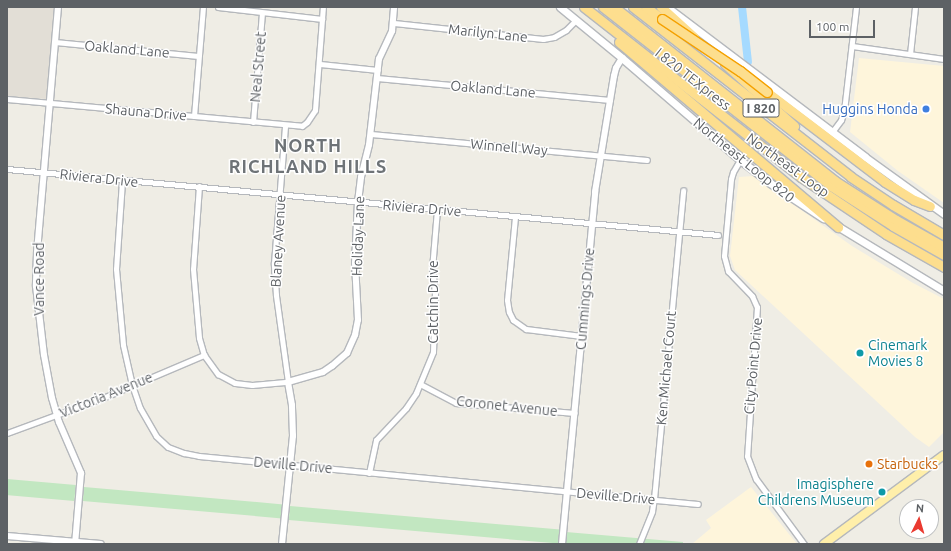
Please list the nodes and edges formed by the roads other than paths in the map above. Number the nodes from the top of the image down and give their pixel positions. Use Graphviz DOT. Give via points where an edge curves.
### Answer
graph roads {
  1 [pos="58,7"];
  2 [pos="203,7"];
  3 [pos="218,7"];
  4 [pos="323,7"];
  5 [pos="394,7"];
  6 [pos="560,7"];
  7 [pos="584,7"];
  8 [pos="603,7"];
  9 [pos="614,7"];
  10 [pos="633,7"];
  11 [pos="646,7"];
  12 [pos="660,7"];
  13 [pos="667,7"];
  14 [pos="856,7"];
  15 [pos="915,7"];
  16 [pos="262,13"];
  17 [pos="322,19"];
  18 [pos="576,20"];
  19 [pos="394,23"];
  20 [pos="608,26"];
  21 [pos="55,42"];
  22 [pos="852,46"];
  23 [pos="910,54"];
  24 [pos="198,56"];
  25 [pos="622,58"];
  26 [pos="944,59"];
  27 [pos="320,64"];
  28 [pos="378,70"];
  29 [pos="377,78"];
  30 [pos="768,88"];
  31 [pos="7,99"];
  32 [pos="610,100"];
  33 [pos="50,103"];
  34 [pos="194,116"];
  35 [pos="253,122"];
  36 [pos="285,125"];
  37 [pos="832,132"];
  38 [pos="371,134"];
  39 [pos="602,156"];
  40 [pos="647,160"];
  41 [pos="740,160"];
  42 [pos="7,169"];
  43 [pos="44,172"];
  44 [pos="122,181"];
  45 [pos="199,186"];
  46 [pos="683,190"];
  47 [pos="280,195"];
  48 [pos="358,202"];
  49 [pos="893,205"];
  50 [pos="930,206"];
  51 [pos="437,209"];
  52 [pos="944,214"];
  53 [pos="514,217"];
  54 [pos="592,224"];
  55 [pos="838,227"];
  56 [pos="679,232"];
  57 [pos="718,235"];
  58 [pos="944,235"];
  59 [pos="944,247"];
  60 [pos="944,255"];
  61 [pos="944,267"];
  62 [pos="944,291"];
  63 [pos="582,336"];
  64 [pos="204,355"];
  65 [pos="288,382"];
  66 [pos="420,384"];
  67 [pos="132,385"];
  68 [pos="575,413"];
  69 [pos="57,416"];
  70 [pos="7,433"];
  71 [pos="944,454"];
  72 [pos="290,465"];
  73 [pos="369,473"];
  74 [pos="567,492"];
  75 [pos="654,499"];
  76 [pos="698,504"];
  77 [pos="7,536"];
  78 [pos="76,543"];
  79 [pos="102,544"];
  80 [pos="282,544"];
  81 [pos="562,544"];
  82 [pos="638,544"];
  83 [pos="804,544"];
  84 [pos="824,544"];
  1 -- 21 [label="street, Vance Road"];
  2 -- 24 [label="street"];
  3 -- 16 [label="street"];
  4 -- 17 [label="street"];
  5 -- 19 [label="street, Holiday Lane"];
  6 -- 18 [label="main road, Northeast Loop 820"];
  7 -- 20 [label="highway, Northeast Loop / I 820"];
  8 -- 60 [label="highway, I 820 TEXpress" via="819,177 893,226"];
  9 -- 59 [label="highway, I 820 TEXpress" via="835,181"];
  10 -- 49 [label="highway, Northeast Loop / I 820" via="845,172"];
  11 -- 30 [label="highway, bridge"];
  12 -- 49 [label="highway" via="812,143 888,198"];
  13 -- 30 [label="main road" via="739,62"];
  14 -- 22 [label="street"];
  15 -- 23 [label="street"];
  16 -- 17 [label="street"];
  16 -- 35 [label="street, Neal Street"];
  17 -- 27 [label="street"];
  18 -- 19 [label="street, Marilyn Lane" via="554,37 543,39"];
  18 -- 25 [label="main road, Northeast Loop 820"];
  19 -- 28 [label="street, Holiday Lane" via="379,59"];
  20 -- 55 [label="highway" via="614,39"];
  20 -- 61 [label="highway, Northeast Loop / I 820" via="801,177 886,234"];
  21 -- 24 [label="street, Oakland Lane"];
  21 -- 33 [label="street, Vance Road"];
  22 -- 23 [label="street"];
  22 -- 37 [label="street" via="844,111"];
  23 -- 26 [label="street"];
  24 -- 34 [label="street"];
  25 -- 32 [label="street, Cummings Drive" via="616,68"];
  25 -- 41 [label="main road, Northeast Loop 820"];
  27 -- 28 [label="street"];
  27 -- 36 [label="street" via="315,110 302,126"];
  28 -- 29 [label="street, Holiday Lane"];
  29 -- 32 [label="street, Oakland Lane"];
  29 -- 38 [label="street, Holiday Lane"];
  30 -- 37 [label="main road"];
  30 -- 50 [label="highway" via="885,182 914,200"];
  31 -- 33 [label="street, Shauna Drive"];
  32 -- 39 [label="street, Cummings Drive"];
  33 -- 34 [label="street, Shauna Drive"];
  33 -- 43 [label="street, Vance Road"];
  34 -- 35 [label="street, Shauna Drive"];
  35 -- 36 [label="street, Shauna Drive"];
  36 -- 47 [label="street, Blaney Avenue"];
  37 -- 50 [label="main road"];
  38 -- 39 [label="street, Winnell Way"];
  38 -- 48 [label="street, Holiday Lane"];
  39 -- 40 [label="street, Winnell Way"];
  39 -- 54 [label="street, Cummings Drive" via="597,176"];
  41 -- 55 [label="main road, Northeast Loop 820"];
  41 -- 83 [label="street, City Point Drive" via="732,175 724,256 728,271 752,296 757,307 747,456 756,480"];
  42 -- 43 [label="street, Riviera Drive"];
  43 -- 44 [label="street, Riviera Drive"];
  43 -- 69 [label="street, Vance Road" via="36,300"];
  44 -- 45 [label="street, Riviera Drive"];
  44 -- 67 [label="street, Deville Drive" via="116,286 123,345"];
  45 -- 47 [label="street, Riviera Drive"];
  45 -- 64 [label="street" via="193,269 199,338"];
  46 -- 56 [label="street, Ken Michael Court"];
  47 -- 48 [label="street, Riviera Drive"];
  47 -- 65 [label="street, Blaney Avenue" via="275,254 276,295"];
  48 -- 51 [label="street, Riviera Drive"];
  48 -- 65 [label="street, Holiday Lane" via="355,263 358,320 355,335 347,353 332,366 323,372"];
  49 -- 58 [label="highway, Northeast Loop / I 820"];
  50 -- 52 [label="main road"];
  51 -- 53 [label="street, Riviera Drive"];
  51 -- 66 [label="street, Catchin Drive" via="432,269 435,293 433,352"];
  53 -- 54 [label="street, Riviera Drive"];
  53 -- 63 [label="street" via="507,300 513,320 526,329"];
  54 -- 56 [label="street, Riviera Drive"];
  54 -- 63 [label="street, Cummings Drive"];
  55 -- 62 [label="main road, Northeast Loop 820"];
  56 -- 57 [label="street, Riviera Drive"];
  56 -- 75 [label="street, Ken Michael Court"];
  63 -- 68 [label="street, Cummings Drive"];
  64 -- 65 [label="street" via="218,374 229,381 252,385"];
  64 -- 67 [label="street, Victoria Avenue"];
  65 -- 72 [label="street, Blaney Avenue" via="292,422"];
  66 -- 68 [label="street, Coronet Avenue" via="456,402"];
  66 -- 73 [label="street, Catchin Drive" via="406,408 376,440"];
  67 -- 69 [label="street, Victoria Avenue"];
  67 -- 72 [label="street, Deville Drive" via="149,426 168,447 198,456"];
  68 -- 74 [label="street, Cummings Drive"];
  69 -- 70 [label="street, Victoria Avenue"];
  69 -- 78 [label="street, Vance Road" via="81,473"];
  71 -- 84 [label="main road"];
  72 -- 73 [label="street, Deville Drive"];
  72 -- 80 [label="street, Blaney Avenue"];
  73 -- 74 [label="street, Deville Drive"];
  74 -- 75 [label="street, Deville Drive"];
  74 -- 81 [label="street, Cummings Drive"];
  75 -- 76 [label="street, Deville Drive"];
  75 -- 82 [label="street, Ken Michael Court" via="652,511"];
  77 -- 78 [label="street"];
  78 -- 79 [label="street"];
}
